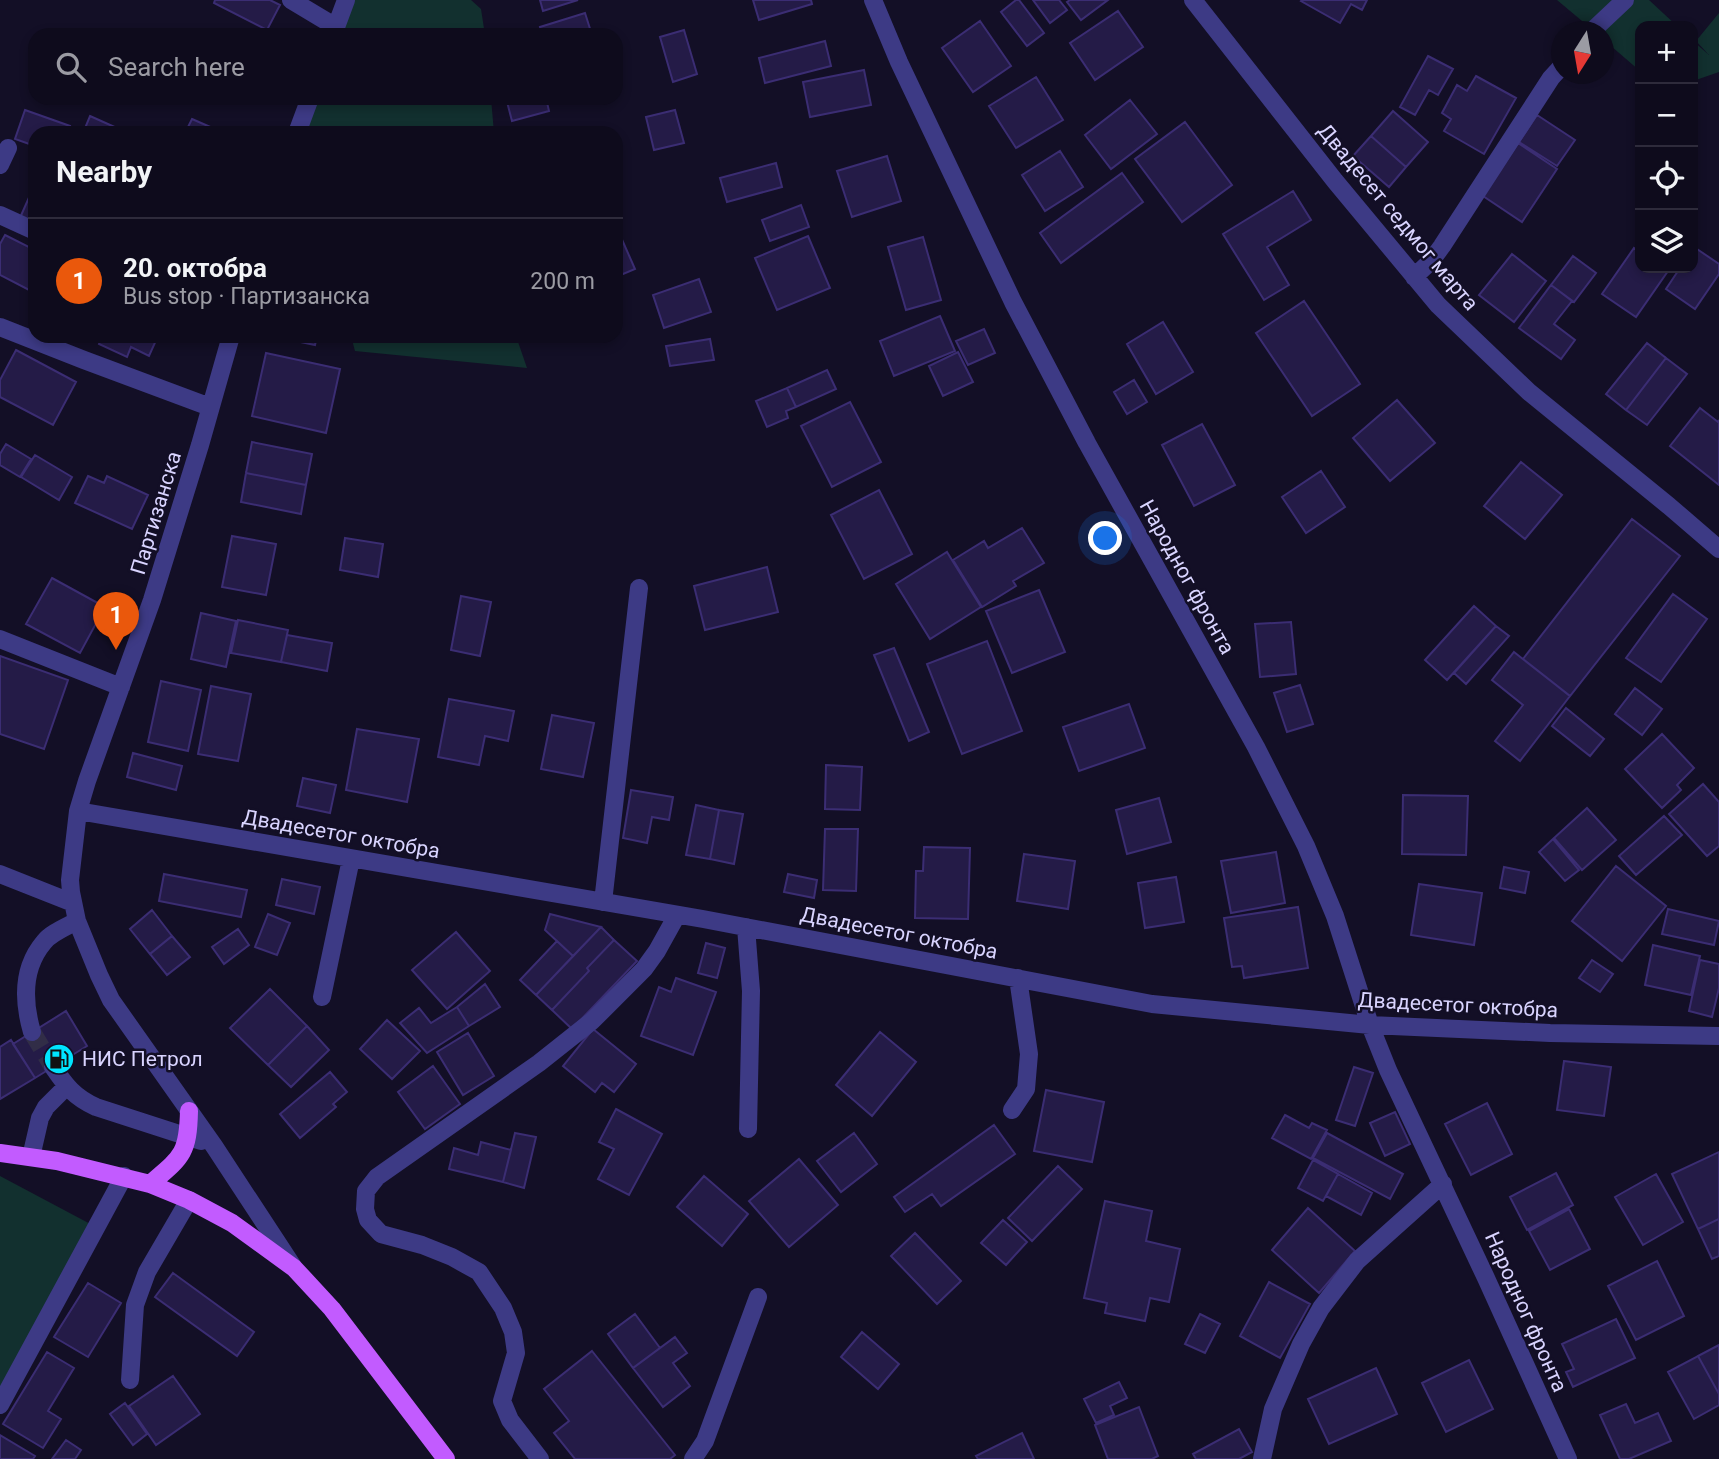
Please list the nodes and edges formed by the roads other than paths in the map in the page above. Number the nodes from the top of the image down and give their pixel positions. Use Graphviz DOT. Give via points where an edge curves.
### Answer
graph roads {
  1 [pos="291,0"];
  2 [pos="346,0"];
  3 [pos="873,0"];
  4 [pos="1193,0"];
  5 [pos="1625,0"];
  6 [pos="1603,21"];
  7 [pos="330,28"];
  8 [pos="335,28"];
  9 [pos="1551,78"];
  10 [pos="307,105"];
  11 [pos="300,126"];
  12 [pos="8,148"];
  13 [pos="0,165"];
  14 [pos="0,215"];
  15 [pos="28,228"];
  16 [pos="1414,277"];
  17 [pos="0,327"];
  18 [pos="28,338"];
  19 [pos="41,343"];
  20 [pos="228,343"];
  21 [pos="210,407"];
  22 [pos="1719,549"];
  23 [pos="639,588"];
  24 [pos="0,639"];
  25 [pos="121,687"];
  26 [pos="78,811"];
  27 [pos="351,859"];
  28 [pos="0,874"];
  29 [pos="603,902"];
  30 [pos="73,903"];
  31 [pos="677,915"];
  32 [pos="76,921"];
  33 [pos="746,927"];
  34 [pos="1018,978"];
  35 [pos="322,997"];
  36 [pos="1370,1025"];
  37 [pos="32,1032"];
  38 [pos="1719,1036"];
  39 [pos="53,1066"];
  40 [pos="66,1087"];
  41 [pos="1012,1110"];
  42 [pos="189,1111"];
  43 [pos="748,1129"];
  44 [pos="189,1137"];
  45 [pos="214,1146"];
  46 [pos="0,1153"];
  47 [pos="31,1157"];
  48 [pos="124,1176"];
  49 [pos="150,1184"];
  50 [pos="1443,1184"];
  51 [pos="189,1200"];
  52 [pos="294,1268"];
  53 [pos="758,1297"];
  54 [pos="130,1380"];
  55 [pos="0,1405"];
  56 [pos="446,1459"];
  57 [pos="540,1459"];
  58 [pos="693,1459"];
  59 [pos="1262,1459"];
  60 [pos="1568,1459"];
  1 -- 7 [label="street"];
  2 -- 8 [label="street"];
  3 -- 36 [label="street, Народног фронта" via="1013,302 1306,846 1335,916"];
  4 -- 16 [label="street, Двадесет седмог марта"];
  5 -- 6 [label="street"];
  9 -- 16 [label="street" via="1442,246"];
  10 -- 11 [label="street"];
  12 -- 13 [label="street"];
  14 -- 15 [label="street"];
  16 -- 22 [label="street, Двадесет седмог марта" via="1530,393"];
  17 -- 18 [label="street"];
  19 -- 21 [label="street"];
  20 -- 21 [label="street, Партизанска"];
  21 -- 25 [label="street, Партизанска"];
  23 -- 29 [label="street"];
  24 -- 25 [label="street"];
  25 -- 26 [label="street, Партизанска"];
  26 -- 27 [label="street, Двадесетог октобра"];
  26 -- 30 [label="street, Партизанска" via="70,880"];
  27 -- 29 [label="street, Двадесетог октобра"];
  27 -- 35 [label="street"];
  28 -- 30 [label="street"];
  29 -- 31 [label="street, Двадесетог октобра"];
  30 -- 32 [label="street, Партизанска"];
  31 -- 33 [label="street, Двадесетог октобра"];
  31 -- 57 [label="street" via="644,969 592,1021 377,1177 366,1191 368,1220 381,1234 422,1245 480,1272 513,1332 516,1353 502,1401 510,1420"];
  32 -- 37 [label="street" via="45,940 28,973 25,995"];
  32 -- 42 [label="street, Партизанска" via="111,1000"];
  33 -- 34 [label="street, Двадесетог октобра"];
  33 -- 43 [label="street" via="751,991"];
  34 -- 36 [label="street, Двадесетог октобра" via="1152,1004"];
  34 -- 41 [label="street" via="1029,1054 1026,1089"];
  36 -- 38 [label="street, Двадесетог октобра"];
  36 -- 50 [label="street, Народног фронта"];
  39 -- 40 [label="street"];
  40 -- 44 [label="street" via="96,1107"];
  40 -- 47 [label="street" via="40,1118"];
  42 -- 44 [label="main road"];
  42 -- 45 [label="street, Партизанска"];
  44 -- 45 [label="street"];
  44 -- 49 [label="main road" via="175,1163"];
  45 -- 52 [label="street, Партизанска"];
  46 -- 47 [label="main road"];
  47 -- 48 [label="main road"];
  48 -- 49 [label="main road"];
  48 -- 55 [label="street"];
  49 -- 51 [label="main road"];
  50 -- 59 [label="street" via="1357,1261 1321,1308 1273,1409"];
  50 -- 60 [label="street, Народног фронта"];
  51 -- 52 [label="main road" via="232,1223"];
  51 -- 54 [label="street" via="147,1272 135,1305"];
  52 -- 56 [label="main road" via="332,1309"];
  53 -- 58 [label="street" via="705,1441"];
}
